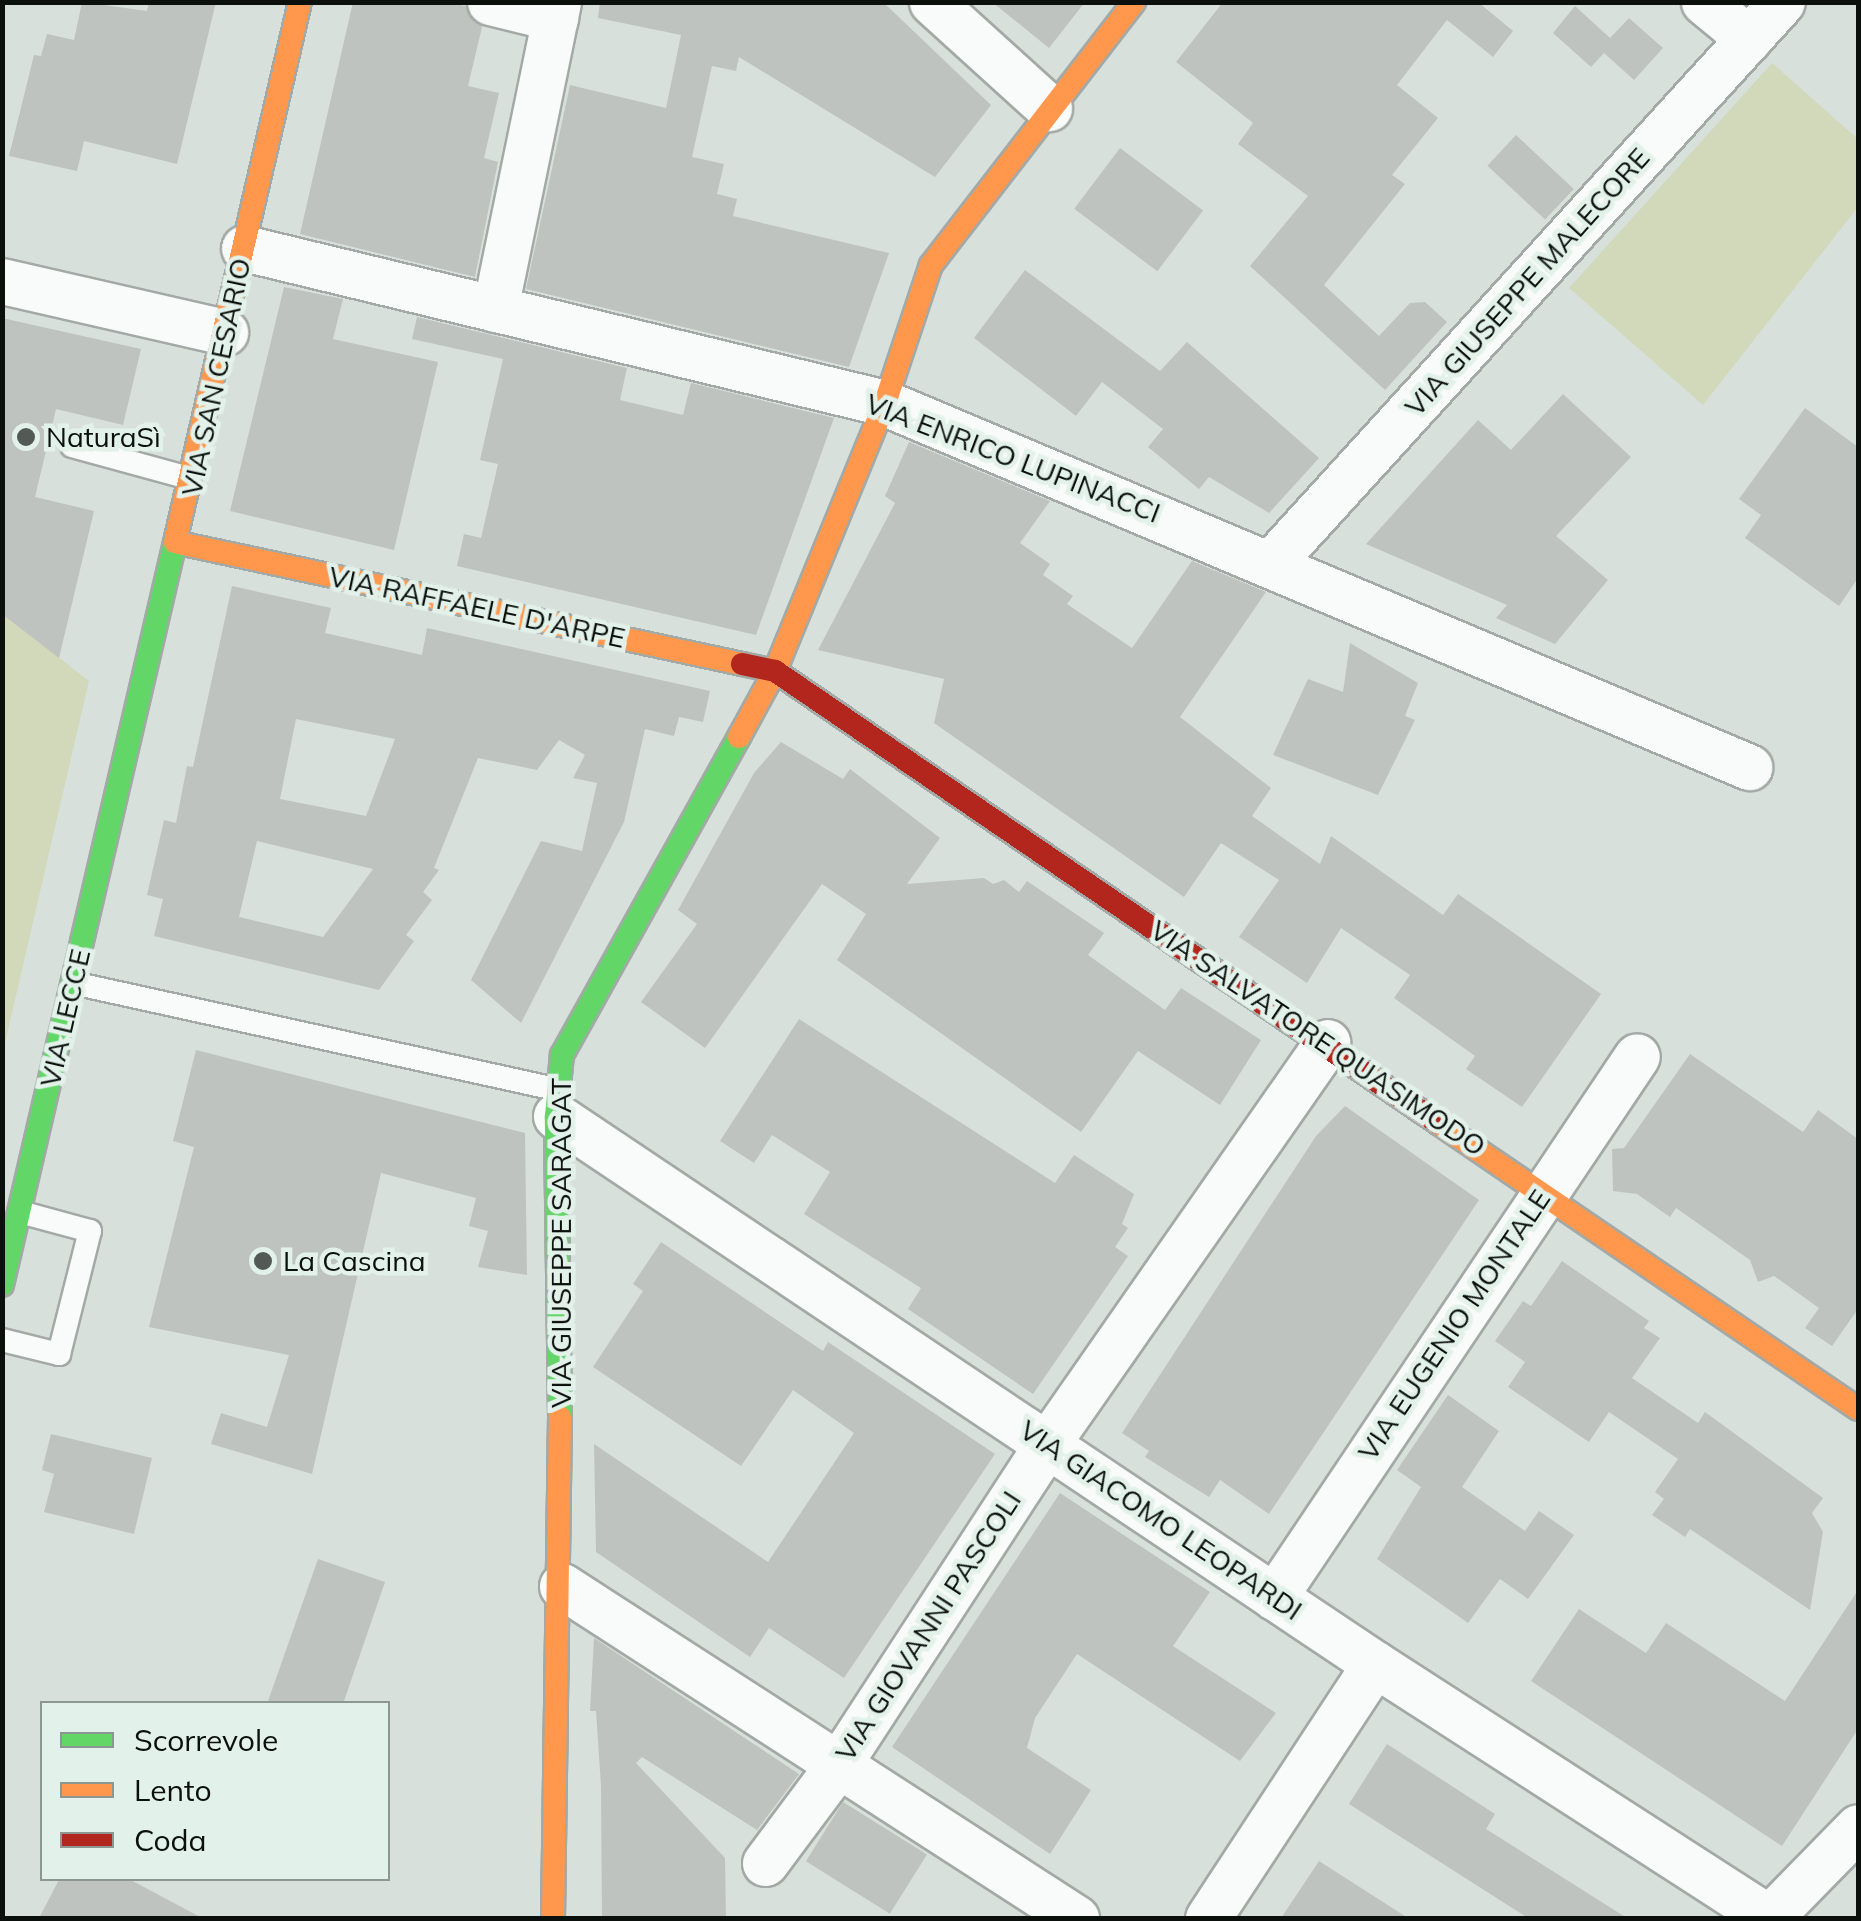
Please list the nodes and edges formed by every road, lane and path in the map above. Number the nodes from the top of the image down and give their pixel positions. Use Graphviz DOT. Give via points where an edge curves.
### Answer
graph roads {
  1 [pos="300,2"];
  2 [pos="490,2"];
  3 [pos="932,2"];
  4 [pos="1134,2"];
  5 [pos="1704,2"];
  6 [pos="1782,2"];
  7 [pos="556,10"];
  8 [pos="1749,38"];
  9 [pos="1049,108"];
  10 [pos="244,248"];
  11 [pos="2,282"];
  12 [pos="495,309"];
  13 [pos="224,332"];
  14 [pos="884,403"];
  15 [pos="72,446"];
  16 [pos="193,479"];
  17 [pos="179,544"];
  18 [pos="1272,562"];
  19 [pos="775,671"];
  20 [pos="130,752"];
  21 [pos="1749,766"];
  22 [pos="74,982"];
  23 [pos="1327,1042"];
  24 [pos="1636,1056"];
  25 [pos="558,1103"];
  26 [pos="1542,1191"];
  27 [pos="20,1212"];
  28 [pos="2,1285"];
  29 [pos="2,1340"];
  30 [pos="1858,1409"];
  31 [pos="1046,1444"];
  32 [pos="562,1586"];
  33 [pos="1274,1597"];
  34 [pos="1375,1664"];
  35 [pos="838,1765"];
  36 [pos="1858,1826"];
  37 [pos="765,1863"];
  38 [pos="553,1918"];
  39 [pos="1076,1918"];
  40 [pos="1208,1918"];
  41 [pos="1769,1918"];
  1 -- 10 [label="street, VIA SAN CESARIO"];
  2 -- 7 [label="street"];
  3 -- 9 [label="street"];
  4 -- 9 [label="street, VIA GIUSEPPE SARAGAT"];
  5 -- 8 [label="street"];
  6 -- 8 [label="street, VIA GIUSEPPE MALECORE"];
  7 -- 12 [label="street"];
  8 -- 18 [label="street, VIA GIUSEPPE MALECORE"];
  9 -- 14 [label="street, VIA GIUSEPPE SARAGAT" via="931,265"];
  10 -- 12 [label="street, VIA ENRICO LUPINACCI"];
  10 -- 13 [label="street, VIA SAN CESARIO"];
  11 -- 13 [label="street"];
  12 -- 14 [label="street, VIA ENRICO LUPINACCI"];
  13 -- 16 [label="street, VIA SAN CESARIO"];
  14 -- 18 [label="street, VIA ENRICO LUPINACCI"];
  14 -- 19 [label="street, VIA GIUSEPPE SARAGAT"];
  15 -- 16 [label="lane"];
  16 -- 17 [label="street, VIA SAN CESARIO"];
  17 -- 19 [label="street, VIA RAFFAELE D'ARPE"];
  17 -- 20 [label="street, VIA SAN CESARIO"];
  18 -- 21 [label="street, VIA ENRICO LUPINACCI"];
  19 -- 23 [label="street, VIA SALVATORE QUASIMODO"];
  19 -- 25 [label="street, VIA GIUSEPPE SARAGAT" via="562,1056"];
  20 -- 22 [label="street, VIA LECCE"];
  22 -- 25 [label="lane"];
  22 -- 27 [label="street, VIA LECCE"];
  23 -- 26 [label="street, VIA SALVATORE QUASIMODO"];
  23 -- 31 [label="street, VIA GIOVANNI PASCOLI"];
  24 -- 26 [label="street, VIA EUGENIO MONTALE"];
  25 -- 31 [label="street, VIA GIACOMO LEOPARDI"];
  25 -- 32 [label="street, VIA GIUSEPPE SARAGAT"];
  26 -- 30 [label="street, VIA SALVATORE QUASIMODO"];
  26 -- 33 [label="street, VIA EUGENIO MONTALE"];
  27 -- 28 [label="street, VIA LECCE"];
  27 -- 29 [label="lane" via="90,1231 59,1354"];
  31 -- 33 [label="street, VIA GIACOMO LEOPARDI"];
  31 -- 35 [label="street, VIA GIOVANNI PASCOLI"];
  32 -- 35 [label="street"];
  32 -- 38 [label="street, VIA GIUSEPPE SARAGAT"];
  33 -- 34 [label="street, VIA GIACOMO LEOPARDI"];
  34 -- 40 [label="street"];
  34 -- 41 [label="street, VIA GIACOMO LEOPARDI"];
  35 -- 37 [label="street, VIA GIOVANNI PASCOLI"];
  35 -- 39 [label="street"];
  36 -- 41 [label="street"];
}
